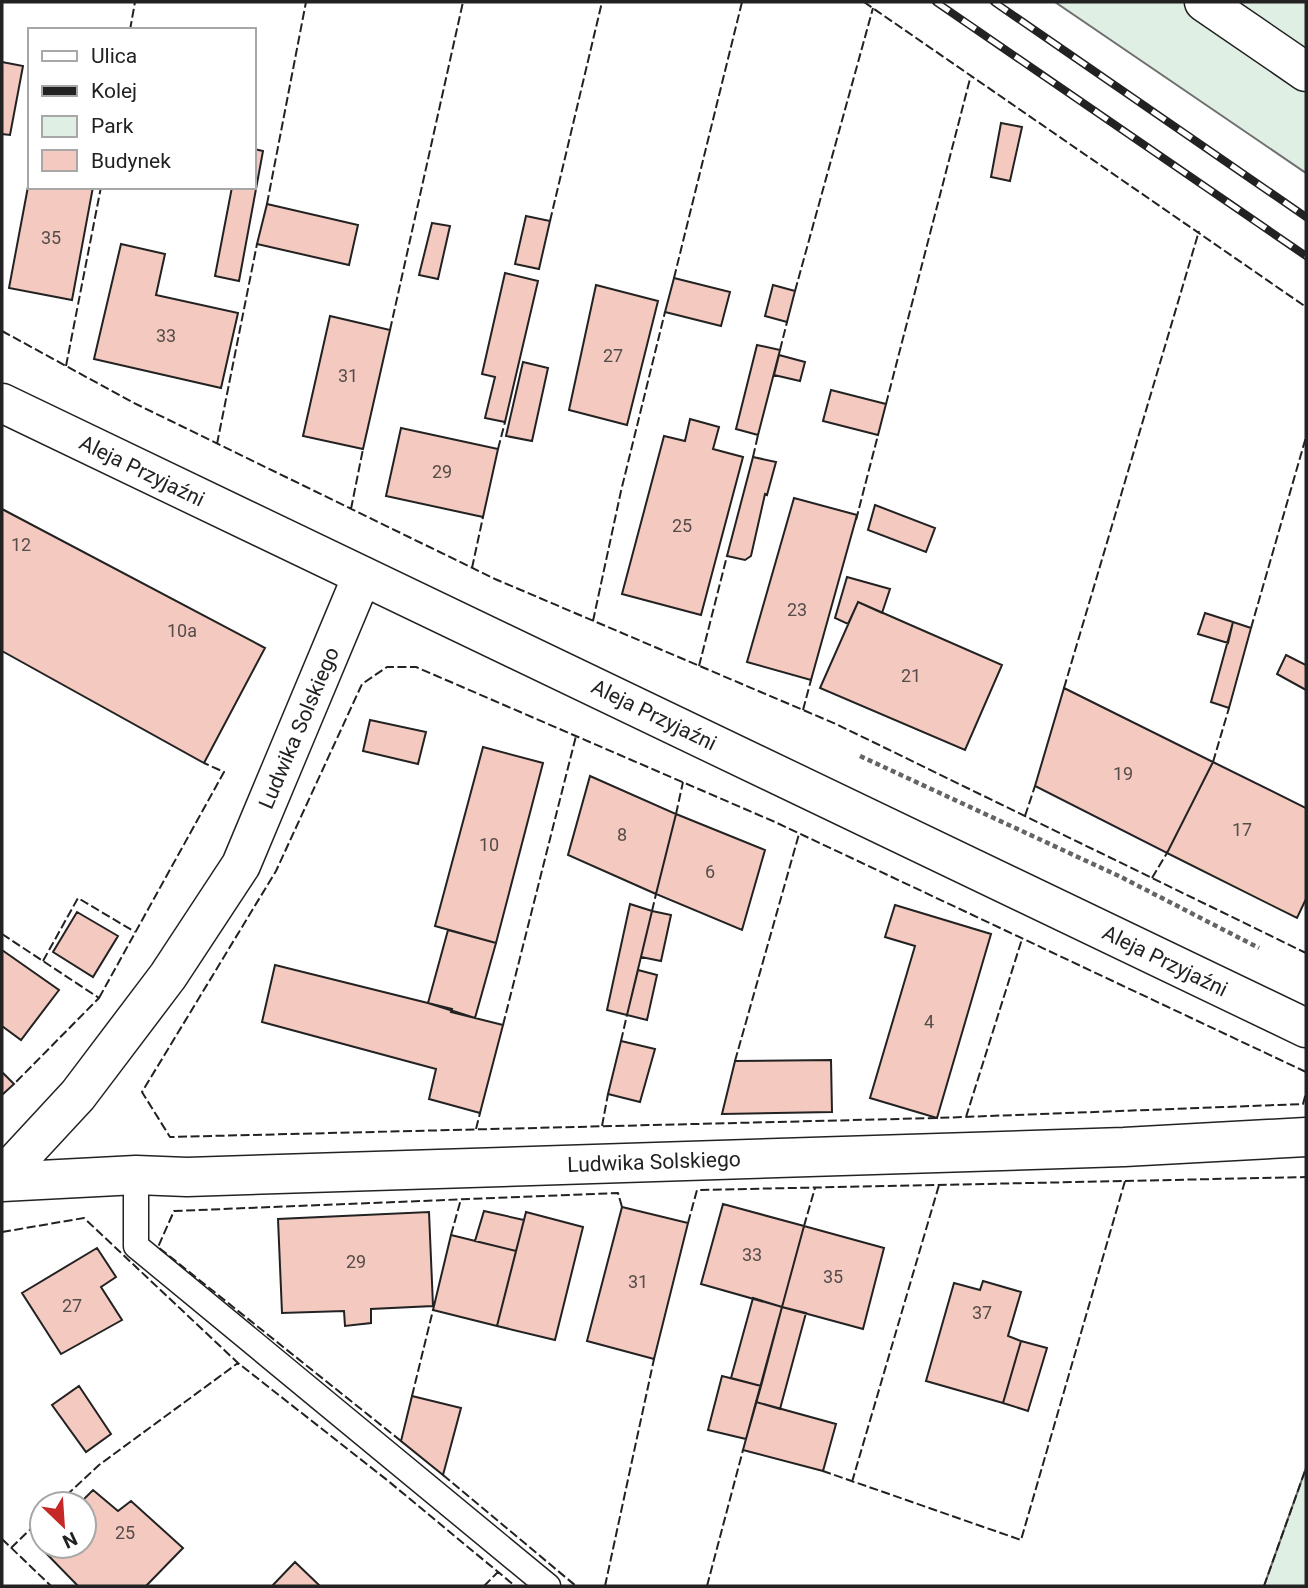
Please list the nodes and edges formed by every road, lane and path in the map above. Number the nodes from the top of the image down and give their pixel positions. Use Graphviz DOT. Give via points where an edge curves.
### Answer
graph roads {
  1 [pos="1204,2"];
  2 [pos="1306,72"];
  3 [pos="2,403"];
  4 [pos="362,576"];
  5 [pos="1306,1028"];
  6 [pos="1306,1137"];
  7 [pos="136,1175"];
  8 [pos="2,1180"];
  9 [pos="548,1586"];
  1 -- 2 [label="street"];
  3 -- 4 [label="street, Aleja Przyjaźni"];
  4 -- 5 [label="street, Aleja Przyjaźni"];
  4 -- 8 [label="street, Ludwika Solskiego" via="241,865 168,976 84,1088"];
  6 -- 7 [label="street, Ludwika Solskiego" via="1124,1147"];
  7 -- 8 [label="street, Ludwika Solskiego"];
  7 -- 9 [label="lane" via="136,1246"];
}
